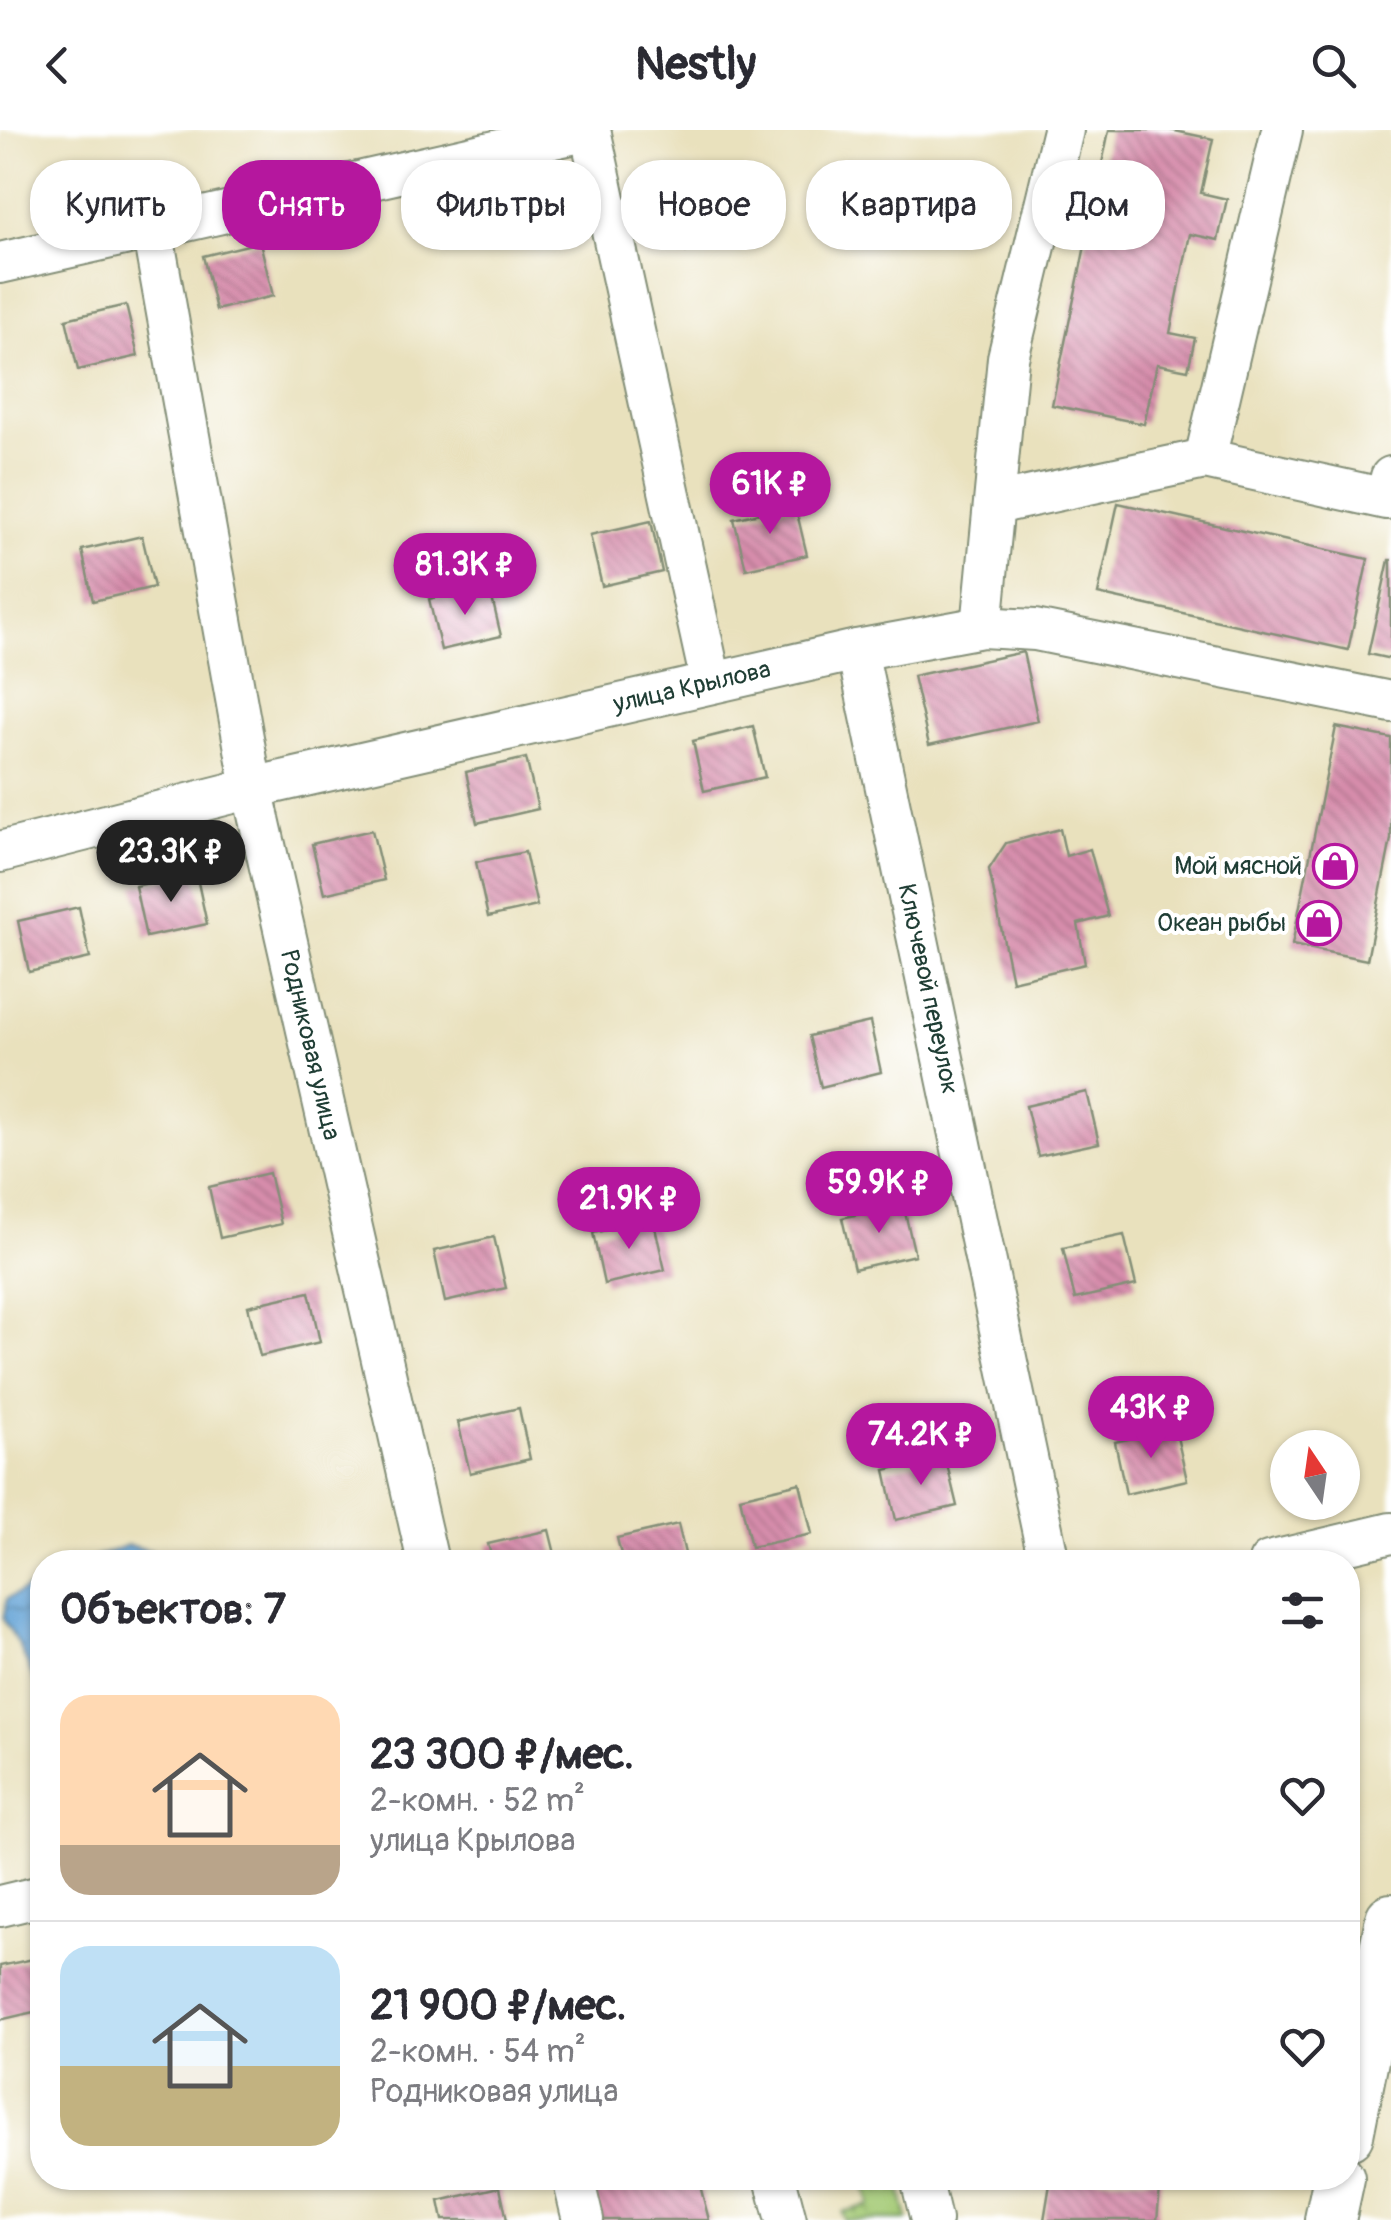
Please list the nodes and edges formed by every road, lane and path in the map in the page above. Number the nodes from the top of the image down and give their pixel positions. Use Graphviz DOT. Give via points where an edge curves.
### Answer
graph roads {
  1 [pos="589,130"];
  2 [pos="1063,130"];
  3 [pos="1282,130"];
  4 [pos="202,218"];
  5 [pos="58,250"];
  6 [pos="156,250"];
  7 [pos="0,263"];
  8 [pos="1205,460"];
  9 [pos="1391,476"];
  10 [pos="995,504"];
  11 [pos="982,628"];
  12 [pos="858,650"];
  13 [pos="710,682"];
  14 [pos="1391,702"];
  15 [pos="252,788"];
  16 [pos="0,852"];
  17 [pos="1391,1532"];
  18 [pos="425,1550"];
  19 [pos="1046,1550"];
  20 [pos="1318,1550"];
  21 [pos="30,1899"];
  22 [pos="0,1906"];
  23 [pos="1391,1919"];
  24 [pos="1360,2075"];
  25 [pos="576,2190"];
  26 [pos="778,2190"];
  27 [pos="924,2190"];
  28 [pos="1336,2190"];
  29 [pos="583,2220"];
  30 [pos="786,2220"];
  31 [pos="931,2220"];
  32 [pos="1330,2220"];
  1 -- 4 [label="street"];
  1 -- 13 [label="street"];
  2 -- 10 [label="street" via="1008,358"];
  3 -- 8 [label="street"];
  5 -- 7 [label="street"];
  6 -- 15 [label="street, Родниковая улица"];
  8 -- 9 [label="street" via="1386,500"];
  8 -- 10 [label="street"];
  10 -- 11 [label="street"];
  11 -- 12 [label="street, улица Крылова"];
  11 -- 14 [label="street, улица Крылова" via="1035,630"];
  12 -- 13 [label="street, улица Крылова"];
  12 -- 19 [label="street, Ключевой переулок"];
  13 -- 15 [label="street, улица Крылова"];
  15 -- 16 [label="street, улица Крылова"];
  15 -- 18 [label="street, Родниковая улица"];
  17 -- 20 [label="street"];
  21 -- 22 [label="street"];
  23 -- 24 [label="main road"];
  25 -- 29 [label="street"];
  26 -- 30 [label="street"];
  27 -- 31 [label="street"];
  28 -- 32 [label="main road"];
}
